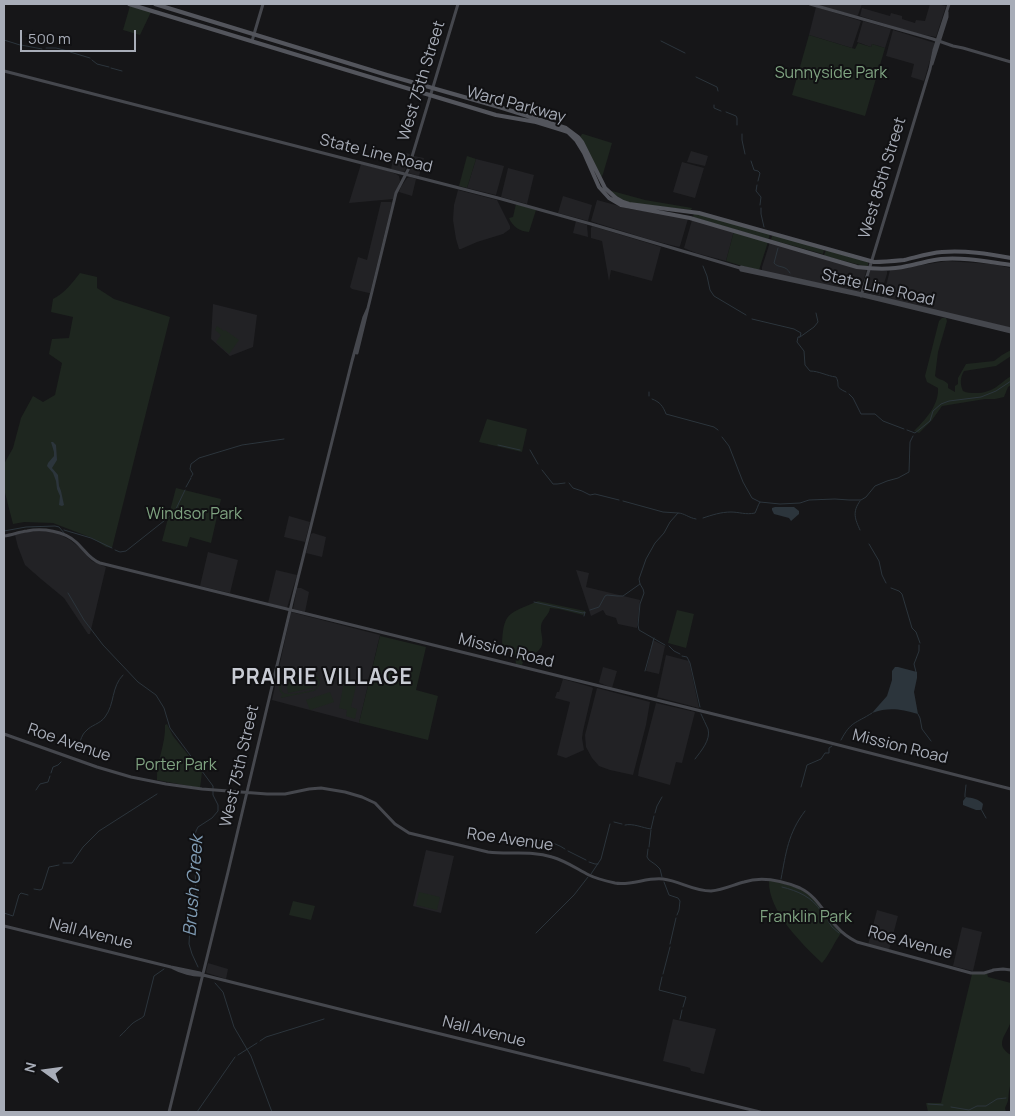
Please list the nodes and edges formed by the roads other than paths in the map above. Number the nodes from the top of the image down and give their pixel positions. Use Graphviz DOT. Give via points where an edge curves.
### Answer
graph roads {
  1 [pos="129,4"];
  2 [pos="155,4"];
  3 [pos="263,4"];
  4 [pos="458,4"];
  5 [pos="810,4"];
  6 [pos="949,4"];
  7 [pos="254,34"];
  8 [pos="252,41"];
  9 [pos="938,41"];
  10 [pos="1011,62"];
  11 [pos="4,71"];
  12 [pos="432,88"];
  13 [pos="430,95"];
  14 [pos="394,172"];
  15 [pos="406,175"];
  16 [pos="401,183"];
  17 [pos="1011,258"];
  18 [pos="871,262"];
  19 [pos="1011,265"];
  20 [pos="869,268"];
  21 [pos="861,295"];
  22 [pos="1011,330"];
  23 [pos="4,536"];
  24 [pos="290,611"];
  25 [pos="4,734"];
  26 [pos="1011,789"];
  27 [pos="246,793"];
  28 [pos="4,926"];
  29 [pos="1011,970"];
  30 [pos="203,975"];
  31 [pos="169,1112"];
  32 [pos="760,1112"];
  1 -- 8 [label="main road, Ward Parkway"];
  2 -- 7 [label="main road, Ward Parkway"];
  3 -- 7 [label="main road"];
  4 -- 12 [label="main road, West 75th Street"];
  5 -- 9 [label="main road"];
  6 -- 9 [label="main road, West 85th Street"];
  7 -- 8 [label="main road"];
  7 -- 12 [label="main road, Ward Parkway"];
  8 -- 13 [label="main road, Ward Parkway"];
  9 -- 10 [label="main road"];
  9 -- 18 [label="main road, West 85th Street"];
  11 -- 14 [label="main road, State Line Road"];
  12 -- 13 [label="main road, West 75th Street"];
  12 -- 18 [label="main road, Ward Parkway" via="566,128 582,142 605,188 623,202 699,213"];
  13 -- 15 [label="main road, West 75th Street"];
  13 -- 20 [label="main road, Ward Parkway" via="568,132 584,153 599,187 621,205 690,218"];
  14 -- 15 [label="main road, State Line Road"];
  14 -- 16 [label="main road"];
  15 -- 16 [label="main road, West 75th Street"];
  15 -- 21 [label="main road, State Line Road" via="538,209 740,268"];
  16 -- 24 [label="main road, West 75th Street" via="394,200"];
  17 -- 18 [label="main road, Ward Parkway" via="944,252"];
  18 -- 20 [label="main road, West 85th Street"];
  19 -- 20 [label="main road, Ward Parkway" via="948,259 897,268"];
  20 -- 21 [label="main road, West 85th Street"];
  21 -- 22 [label="main road, State Line Road"];
  23 -- 24 [label="main road, Mission Road" via="29,530 52,531 74,540 100,564"];
  24 -- 26 [label="main road, Mission Road"];
  24 -- 27 [label="main road, West 75th Street"];
  25 -- 27 [label="main road, Roe Avenue" via="116,773 158,782"];
  27 -- 29 [label="main road, Roe Avenue" via="280,794 323,788 351,794 375,803 395,824 409,833 488,852 542,854 592,877 615,883 660,879 709,891 753,879 776,881 800,888 810,895 841,932 857,942 970,972"];
  27 -- 30 [label="main road, West 75th Street"];
  28 -- 30 [label="main road, Nall Avenue"];
  30 -- 31 [label="main road, West 75th Street"];
  30 -- 32 [label="main road, Nall Avenue"];
}
